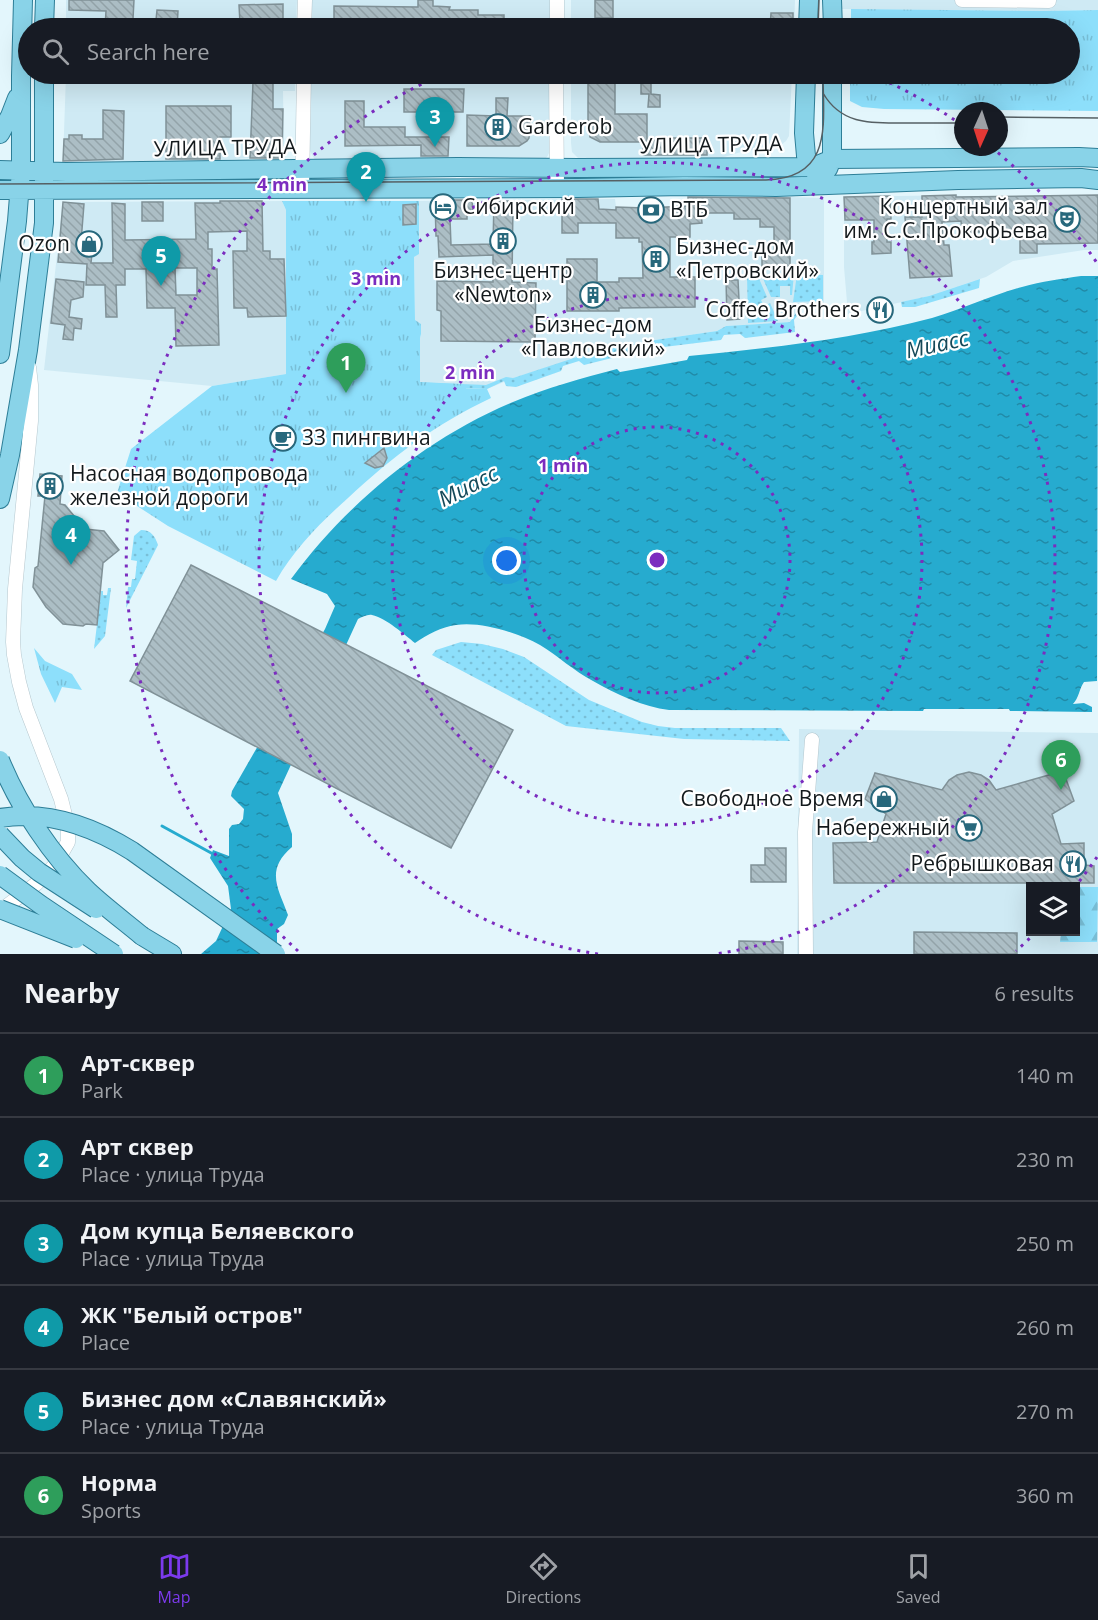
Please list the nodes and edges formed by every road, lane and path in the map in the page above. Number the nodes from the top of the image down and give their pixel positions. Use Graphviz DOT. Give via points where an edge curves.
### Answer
graph roads {
  1 [pos="23,0"];
  2 [pos="45,0"];
  3 [pos="305,0"];
  4 [pos="557,0"];
  5 [pos="809,0"];
  6 [pos="832,0"];
  7 [pos="962,0"];
  8 [pos="1049,0"];
  9 [pos="23,18"];
  10 [pos="44,18"];
  11 [pos="304,18"];
  12 [pos="556,18"];
  13 [pos="808,18"];
  14 [pos="832,18"];
  15 [pos="21,84"];
  16 [pos="44,84"];
  17 [pos="304,84"];
  18 [pos="556,84"];
  19 [pos="806,84"];
  20 [pos="832,84"];
  21 [pos="21,88"];
  22 [pos="0,134"];
  23 [pos="1098,158"];
  24 [pos="832,159"];
  25 [pos="813,166"];
  26 [pos="557,168"];
  27 [pos="302,169"];
  28 [pos="0,170"];
  29 [pos="21,171"];
  30 [pos="43,171"];
  31 [pos="1098,180"];
  32 [pos="822,185"];
  33 [pos="557,188"];
  34 [pos="302,189"];
  35 [pos="0,190"];
  36 [pos="44,190"];
  37 [pos="19,191"];
  38 [pos="28,350"];
  39 [pos="0,354"];
  40 [pos="0,499"];
  41 [pos="812,740"];
  42 [pos="0,760"];
  43 [pos="0,818"];
  44 [pos="0,835"];
  45 [pos="0,875"];
  46 [pos="0,910"];
  47 [pos="142,936"];
  48 [pos="113,954"];
  49 [pos="172,954"];
  50 [pos="276,954"];
  51 [pos="806,954"];
  1 -- 9 [label="main road"];
  2 -- 10 [label="main road"];
  3 -- 11 [label="street"];
  4 -- 12 [label="street"];
  5 -- 13 [label="main road"];
  6 -- 14 [label="main road"];
  7 -- 8 [label="street"];
  15 -- 21 [label="main road"];
  16 -- 30 [label="main road"];
  17 -- 27 [label="street"];
  18 -- 26 [label="street"];
  19 -- 25 [label="main road" via="806,156"];
  20 -- 24 [label="main road"];
  21 -- 22 [label="main road"];
  21 -- 29 [label="main road"];
  23 -- 24 [label="main road, УЛИЦА ТРУДА"];
  24 -- 25 [label="main road, УЛИЦА ТРУДА"];
  24 -- 32 [label="main road"];
  25 -- 26 [label="main road, УЛИЦА ТРУДА"];
  25 -- 32 [label="main road"];
  26 -- 27 [label="main road, УЛИЦА ТРУДА"];
  26 -- 33 [label="street"];
  27 -- 30 [label="main road, УЛИЦА ТРУДА"];
  27 -- 34 [label="street"];
  28 -- 29 [label="main road, УЛИЦА ТРУДА"];
  29 -- 30 [label="main road, УЛИЦА ТРУДА"];
  29 -- 37 [label="main road"];
  30 -- 36 [label="main road"];
  31 -- 32 [label="main road, УЛИЦА ТРУДА"];
  32 -- 33 [label="main road, УЛИЦА ТРУДА"];
  33 -- 34 [label="main road, УЛИЦА ТРУДА"];
  34 -- 36 [label="main road, УЛИЦА ТРУДА"];
  35 -- 37 [label="main road, УЛИЦА ТРУДА"];
  36 -- 37 [label="main road, УЛИЦА ТРУДА"];
  36 -- 38 [label="main road" via="44,223"];
  37 -- 39 [label="main road"];
  38 -- 40 [label="main road"];
  38 -- 46 [label="street" via="31,421 15,589 14,655 26,708 61,799 68,842 55,865 36,884"];
  41 -- 51 [label="street" via="805,843"];
  42 -- 47 [label="main road, bridge" via="13,789 58,856 87,890"];
  43 -- 50 [label="main road, bridge" via="59,819 109,838"];
  44 -- 47 [label="main road, bridge" via="48,878"];
  45 -- 48 [label="main road, bridge"];
  46 -- 48 [label="main road, bridge"];
  47 -- 49 [label="main road"];
}
